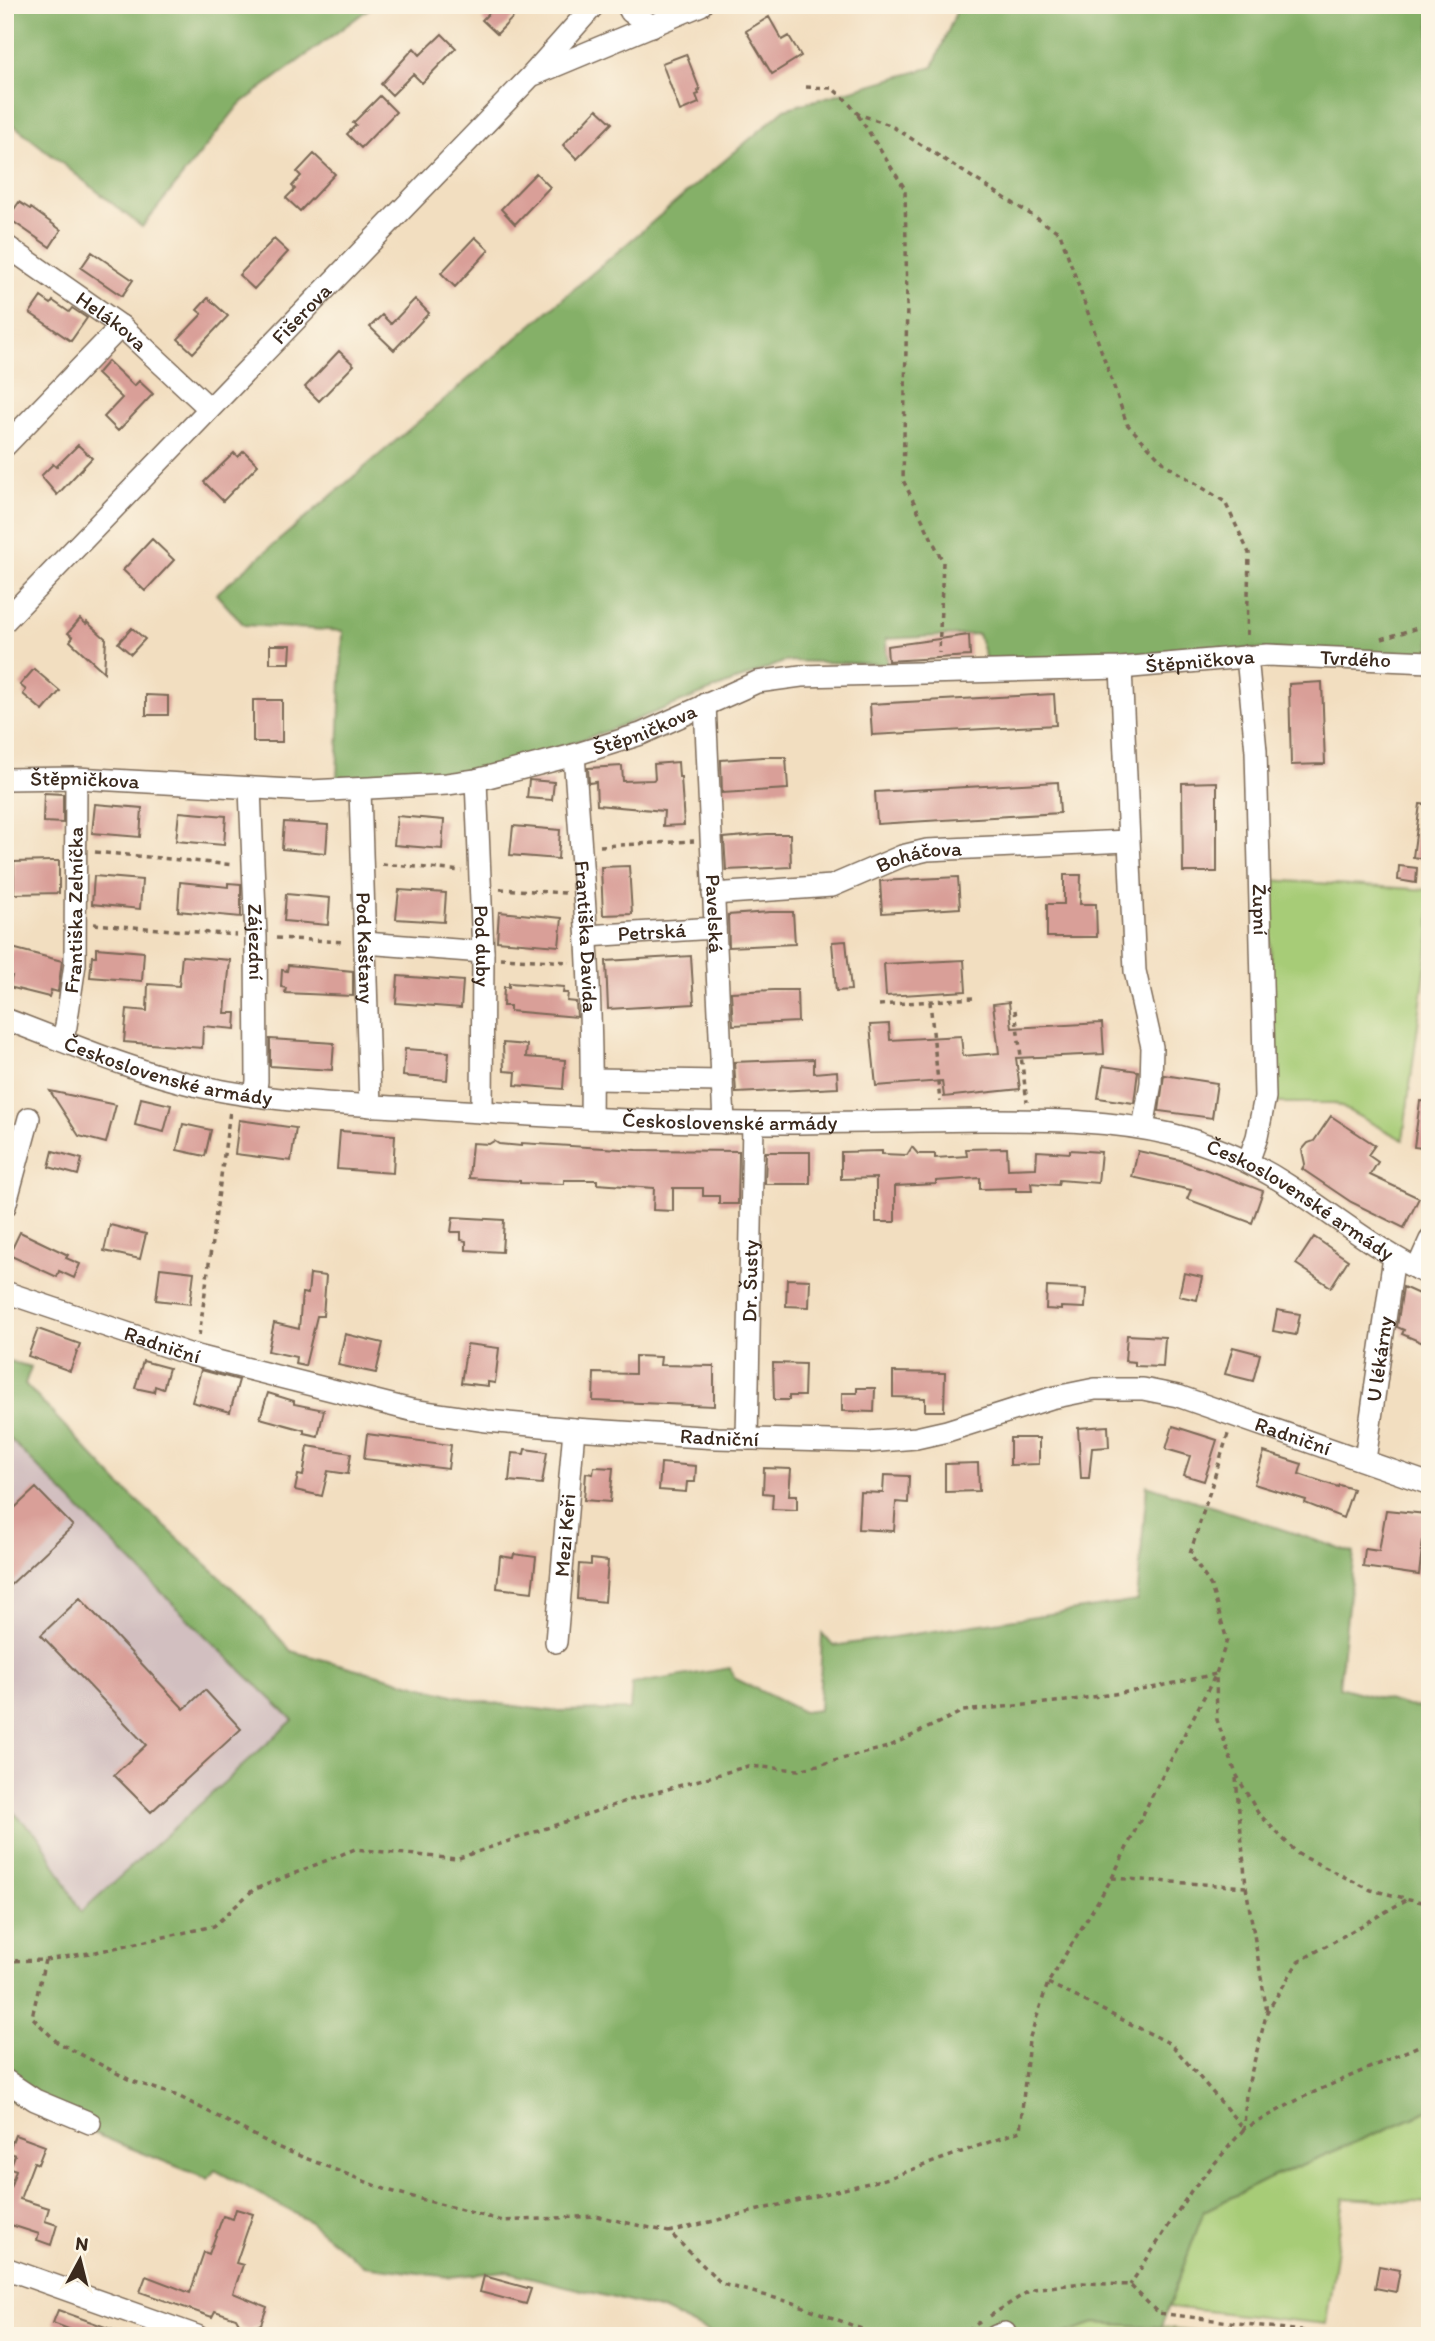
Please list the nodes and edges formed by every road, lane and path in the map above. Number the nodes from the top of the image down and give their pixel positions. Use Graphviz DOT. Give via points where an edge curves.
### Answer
graph roads {
  1 [pos="594,5"];
  2 [pos="627,5"];
  3 [pos="701,5"];
  4 [pos="652,26"];
  5 [pos="531,76"];
  6 [pos="806,87"];
  7 [pos="858,114"];
  8 [pos="5,246"];
  9 [pos="121,326"];
  10 [pos="209,408"];
  11 [pos="5,446"];
  12 [pos="5,621"];
  13 [pos="1282,655"];
  14 [pos="1247,656"];
  15 [pos="1430,662"];
  16 [pos="1121,668"];
  17 [pos="938,672"];
  18 [pos="705,704"];
  19 [pos="574,755"];
  20 [pos="76,778"];
  21 [pos="5,779"];
  22 [pos="476,780"];
  23 [pos="250,788"];
  24 [pos="360,790"];
  25 [pos="711,840"];
  26 [pos="1128,841"];
  27 [pos="581,848"];
  28 [pos="75,851"];
  29 [pos="362,863"];
  30 [pos="253,866"];
  31 [pos="480,880"];
  32 [pos="584,894"];
  33 [pos="713,894"];
  34 [pos="75,923"];
  35 [pos="715,928"];
  36 [pos="587,936"];
  37 [pos="256,937"];
  38 [pos="365,943"];
  39 [pos="483,954"];
  40 [pos="589,963"];
  41 [pos="973,999"];
  42 [pos="930,1001"];
  43 [pos="879,1005"];
  44 [pos="1015,1010"];
  45 [pos="5,1019"];
  46 [pos="62,1040"];
  47 [pos="592,1079"];
  48 [pos="722,1081"];
  49 [pos="254,1096"];
  50 [pos="1027,1103"];
  51 [pos="370,1105"];
  52 [pos="940,1108"];
  53 [pos="482,1112"];
  54 [pos="230,1113"];
  55 [pos="29,1118"];
  56 [pos="592,1118"];
  57 [pos="724,1123"];
  58 [pos="753,1123"];
  59 [pos="1143,1128"];
  60 [pos="1248,1162"];
  61 [pos="5,1206"];
  62 [pos="1430,1240"];
  63 [pos="1394,1257"];
  64 [pos="1423,1272"];
  65 [pos="5,1292"];
  66 [pos="198,1347"];
  67 [pos="1234,1416"];
  68 [pos="575,1429"];
  69 [pos="747,1439"];
  70 [pos="1365,1460"];
  71 [pos="1430,1485"];
  72 [pos="556,1642"];
  73 [pos="1216,1674"];
  74 [pos="1236,1774"];
  75 [pos="1112,1878"];
  76 [pos="1245,1887"];
  77 [pos="1408,1899"];
  78 [pos="1430,1904"];
  79 [pos="45,1959"];
  80 [pos="5,1961"];
  81 [pos="1048,1983"];
  82 [pos="1267,2012"];
  83 [pos="1430,2041"];
  84 [pos="5,2080"];
  85 [pos="90,2123"];
  86 [pos="1244,2129"];
  87 [pos="669,2232"];
  88 [pos="5,2268"];
  89 [pos="1130,2285"];
  90 [pos="197,2336"];
  91 [pos="880,2336"];
  92 [pos="939,2336"];
  93 [pos="1340,2336"];
  1 -- 5 [label="street, Fišerova"];
  2 -- 4 [label="street"];
  3 -- 4 [label="street"];
  4 -- 5 [label="street"];
  5 -- 10 [label="street, Fišerova"];
  6 -- 7 [label="path" via="832,88"];
  7 -- 14 [label="path" via="890,125 1060,233 1127,424 1165,464 1225,502 1249,553"];
  7 -- 17 [label="path" via="905,189 904,480 943,562"];
  8 -- 9 [label="street, Helákova"];
  9 -- 10 [label="street, Helákova"];
  9 -- 11 [label="street"];
  10 -- 12 [label="street, Fišerova"];
  13 -- 14 [label="street, Štěpničkova"];
  13 -- 15 [label="street, Tvrdého"];
  14 -- 16 [label="street, Štěpničkova"];
  14 -- 60 [label="street, Župní" via="1256,751 1265,1097"];
  16 -- 17 [label="street, Štěpničkova"];
  16 -- 26 [label="street"];
  17 -- 18 [label="street, Štěpničkova" via="801,676 758,682"];
  18 -- 19 [label="street, Štěpničkova" via="641,734"];
  18 -- 25 [label="street, Pavelská"];
  19 -- 22 [label="street, Štěpničkova"];
  19 -- 27 [label="street, Františka Davida"];
  20 -- 21 [label="street, Štěpničkova"];
  20 -- 23 [label="street, Štěpničkova"];
  20 -- 28 [label="street, Františka Zelníčka"];
  22 -- 24 [label="street, Štěpničkova"];
  22 -- 31 [label="street, Pod duby"];
  23 -- 24 [label="street, Štěpničkova"];
  23 -- 30 [label="street, Zájezdní"];
  24 -- 29 [label="street, Pod Kaštany"];
  25 -- 27 [label="path"];
  25 -- 33 [label="street, Pavelská"];
  26 -- 33 [label="street, Boháčova" via="927,850 832,886"];
  26 -- 59 [label="street" via="1135,971 1152,1047"];
  27 -- 32 [label="street, Františka Davida"];
  28 -- 30 [label="path"];
  28 -- 34 [label="street, Františka Zelníčka"];
  29 -- 31 [label="path"];
  29 -- 38 [label="street, Pod Kaštany"];
  30 -- 37 [label="street, Zájezdní"];
  31 -- 32 [label="path"];
  31 -- 39 [label="street, Pod duby"];
  32 -- 36 [label="street, Františka Davida"];
  33 -- 35 [label="street, Pavelská"];
  34 -- 37 [label="path"];
  34 -- 46 [label="street, Františka Zelníčka" via="75,964"];
  35 -- 36 [label="street, Petrská"];
  35 -- 48 [label="street, Pavelská"];
  36 -- 40 [label="street, Františka Davida"];
  37 -- 38 [label="path"];
  37 -- 49 [label="street, Zájezdní"];
  38 -- 39 [label="street"];
  38 -- 51 [label="street, Pod Kaštany"];
  39 -- 40 [label="path"];
  39 -- 53 [label="street, Pod duby"];
  40 -- 47 [label="street, Františka Davida"];
  41 -- 42 [label="path"];
  42 -- 43 [label="path"];
  42 -- 52 [label="path"];
  44 -- 50 [label="path"];
  45 -- 46 [label="street, Československé armády"];
  46 -- 49 [label="street, Československé armády" via="166,1078"];
  47 -- 48 [label="street"];
  47 -- 56 [label="street, Františka Davida"];
  48 -- 57 [label="street, Pavelská"];
  49 -- 51 [label="street, Československé armády"];
  51 -- 53 [label="street, Československé armády"];
  53 -- 56 [label="street, Československé armády"];
  54 -- 66 [label="path"];
  55 -- 61 [label="street"];
  56 -- 57 [label="street, Československé armády"];
  57 -- 58 [label="street, Československé armády"];
  58 -- 59 [label="street, Československé armády" via="1052,1120"];
  58 -- 69 [label="street, Dr. Šusty"];
  59 -- 60 [label="street, Československé armády" via="1201,1143"];
  60 -- 63 [label="street, Československé armády"];
  62 -- 64 [label="street"];
  63 -- 64 [label="street, Československé armády"];
  63 -- 70 [label="street, U lékárny"];
  65 -- 68 [label="street, Radniční" via="189,1354 411,1410"];
  67 -- 69 [label="street, Radniční" via="1143,1389 1095,1389 916,1438 869,1442"];
  67 -- 70 [label="street, Radniční"];
  67 -- 73 [label="path" via="1190,1554 1211,1586 1227,1640"];
  68 -- 69 [label="street, Radniční"];
  68 -- 72 [label="street, Mezi Keři"];
  70 -- 71 [label="street, Radniční"];
  73 -- 74 [label="path" via="1217,1720"];
  73 -- 75 [label="path"];
  73 -- 79 [label="path" via="1066,1701 963,1711 888,1747 799,1770 748,1766 626,1801 456,1859 355,1849 253,1890 214,1926"];
  74 -- 76 [label="path"];
  74 -- 77 [label="path" via="1258,1813 1298,1854 1371,1890"];
  75 -- 76 [label="path"];
  75 -- 81 [label="path"];
  76 -- 82 [label="path"];
  77 -- 78 [label="path"];
  77 -- 82 [label="path" via="1298,1962"];
  79 -- 80 [label="path"];
  79 -- 87 [label="path" via="32,2017 57,2042 132,2081 178,2096 276,2147 387,2190 503,2221 596,2216"];
  81 -- 86 [label="path" via="1171,2044"];
  81 -- 87 [label="path" via="1029,2040 1020,2131 889,2178"];
  82 -- 86 [label="path" via="1246,2093"];
  83 -- 86 [label="path" via="1303,2097"];
  84 -- 85 [label="street" via="35,2100"];
  86 -- 89 [label="path" via="1191,2191"];
  87 -- 91 [label="path" via="722,2284 794,2303"];
  88 -- 90 [label="street"];
  89 -- 92 [label="path" via="1083,2283 1032,2289 962,2333"];
  89 -- 93 [label="path" via="1158,2313"];
}
